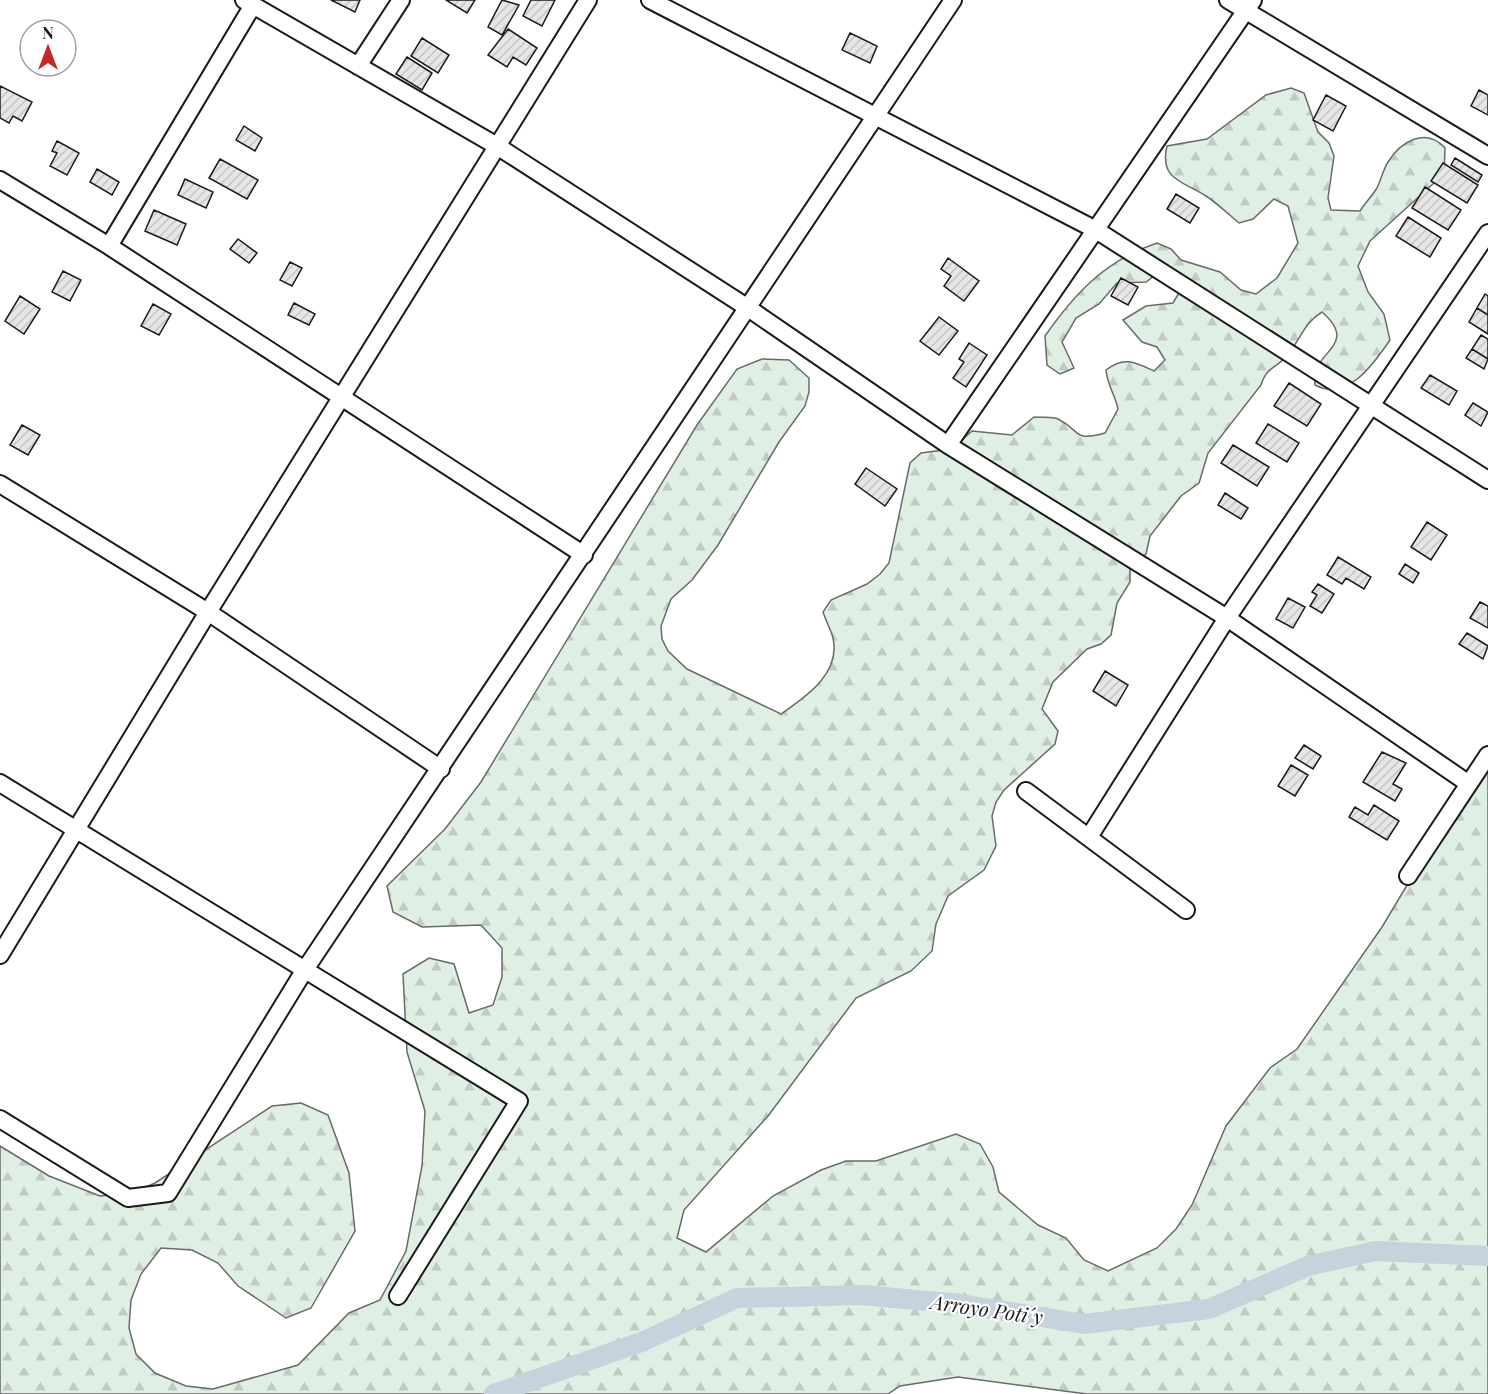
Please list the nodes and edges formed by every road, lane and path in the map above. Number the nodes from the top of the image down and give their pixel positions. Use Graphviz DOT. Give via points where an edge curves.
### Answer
graph roads {
  1 [pos="401,0"];
  2 [pos="588,0"];
  3 [pos="650,0"];
  4 [pos="953,0"];
  5 [pos="1228,0"];
  6 [pos="249,3"];
  7 [pos="1249,5"];
  8 [pos="358,66"];
  9 [pos="875,118"];
  10 [pos="497,146"];
  11 [pos="1488,156"];
  12 [pos="0,180"];
  13 [pos="1096,230"];
  14 [pos="1488,232"];
  15 [pos="109,246"];
  16 [pos="748,308"];
  17 [pos="342,398"];
  18 [pos="1371,405"];
  19 [pos="948,445"];
  20 [pos="1488,480"];
  21 [pos="0,484"];
  22 [pos="584,555"];
  23 [pos="208,612"];
  24 [pos="1227,618"];
  25 [pos="1488,755"];
  26 [pos="441,769"];
  27 [pos="0,783"];
  28 [pos="1469,784"];
  29 [pos="1026,791"];
  30 [pos="76,828"];
  31 [pos="1089,837"];
  32 [pos="1408,876"];
  33 [pos="1186,910"];
  34 [pos="0,955"];
  35 [pos="304,971"];
  36 [pos="0,1119"];
  37 [pos="398,1296"];
  1 -- 8 [label="street"];
  2 -- 10 [label="street"];
  3 -- 9 [label="street"];
  4 -- 9 [label="street"];
  5 -- 7 [label="street"];
  6 -- 8 [label="street"];
  6 -- 15 [label="street"];
  7 -- 11 [label="street"];
  7 -- 13 [label="street"];
  8 -- 10 [label="street"];
  9 -- 13 [label="street"];
  9 -- 16 [label="street"];
  10 -- 16 [label="street"];
  10 -- 17 [label="street"];
  12 -- 15 [label="street"];
  13 -- 18 [label="street"];
  13 -- 19 [label="street"];
  14 -- 18 [label="street"];
  15 -- 17 [label="street"];
  16 -- 19 [label="street"];
  16 -- 22 [label="street"];
  17 -- 22 [label="street"];
  17 -- 23 [label="street"];
  18 -- 20 [label="street"];
  18 -- 24 [label="street"];
  19 -- 24 [label="street"];
  21 -- 23 [label="street"];
  22 -- 26 [label="street"];
  23 -- 26 [label="street"];
  23 -- 30 [label="street"];
  24 -- 28 [label="street"];
  24 -- 31 [label="street"];
  25 -- 28 [label="street"];
  26 -- 35 [label="street"];
  27 -- 30 [label="street"];
  28 -- 32 [label="street"];
  29 -- 31 [label="street"];
  30 -- 34 [label="street"];
  30 -- 35 [label="street"];
  31 -- 33 [label="street"];
  35 -- 36 [label="street" via="168,1193 128,1198"];
  35 -- 37 [label="street" via="519,1101"];
}
